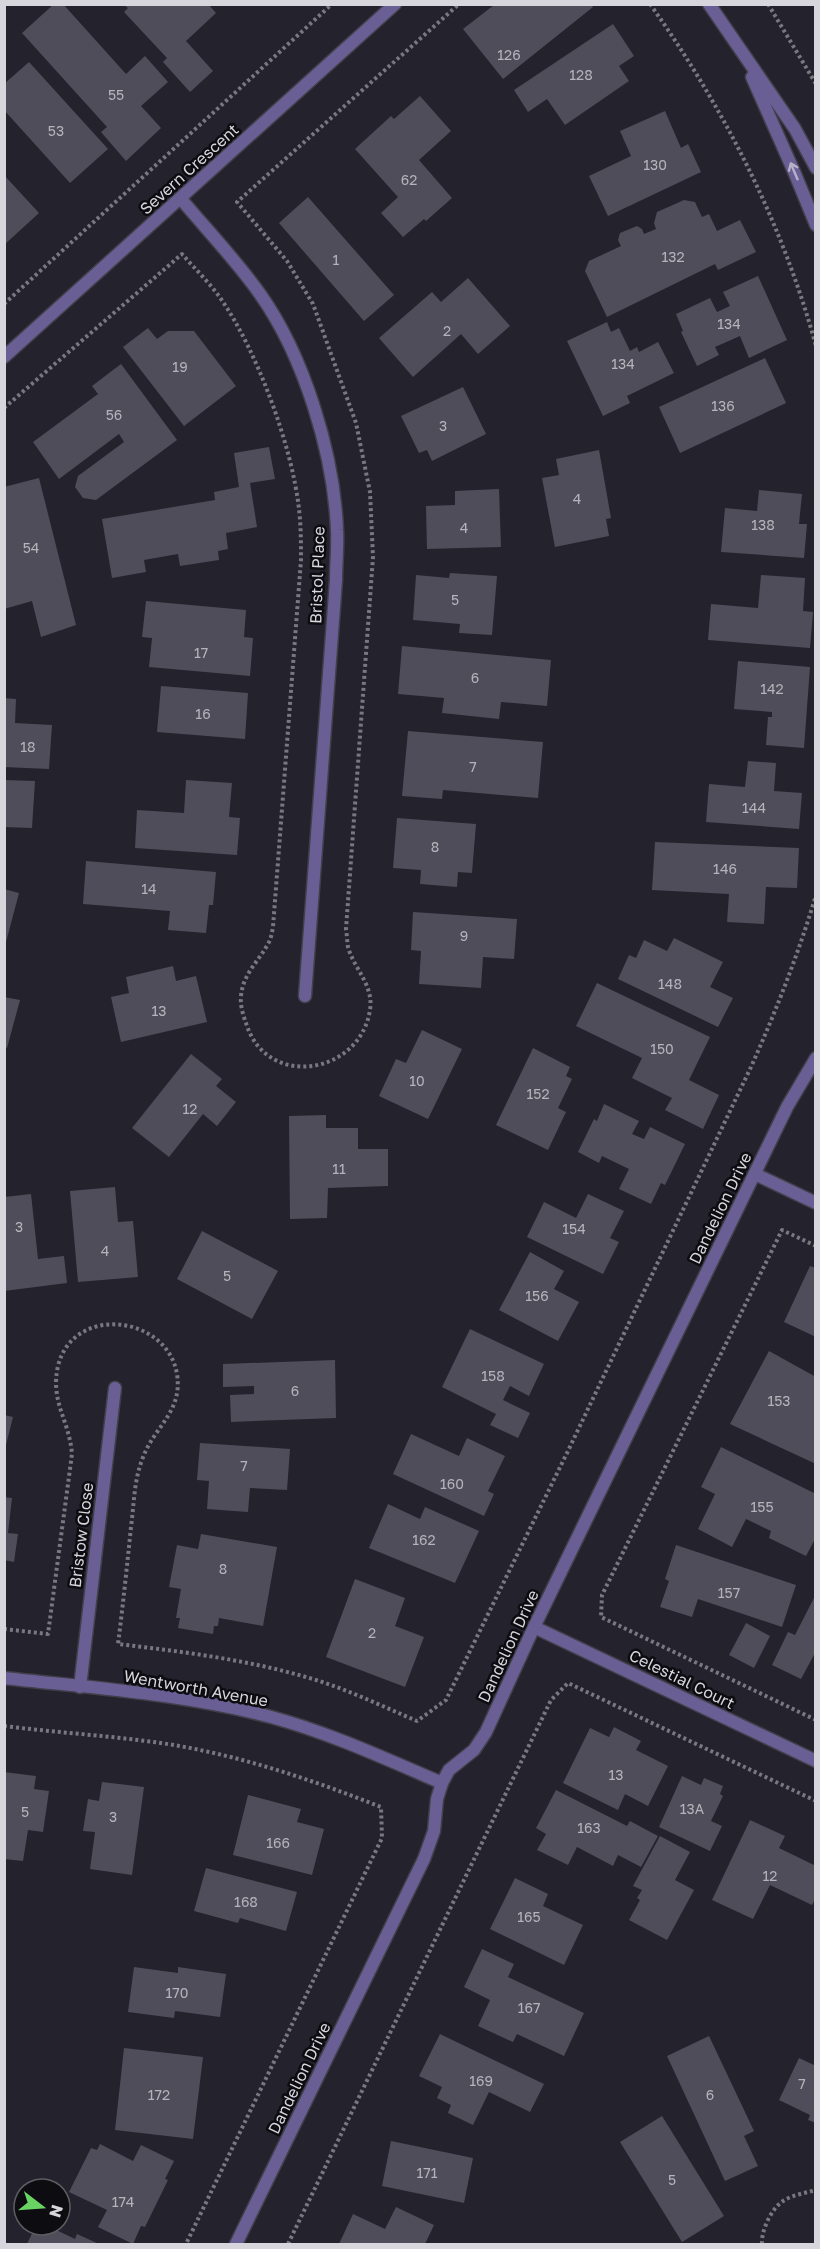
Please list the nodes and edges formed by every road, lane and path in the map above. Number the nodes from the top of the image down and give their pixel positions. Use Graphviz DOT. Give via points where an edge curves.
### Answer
graph roads {
  1 [pos="332,4"];
  2 [pos="394,4"];
  3 [pos="459,4"];
  4 [pos="650,4"];
  5 [pos="709,4"];
  6 [pos="768,4"];
  7 [pos="740,51"];
  8 [pos="816,84"];
  9 [pos="816,168"];
  10 [pos="181,199"];
  11 [pos="237,202"];
  12 [pos="816,225"];
  13 [pos="182,254"];
  14 [pos="4,304"];
  15 [pos="816,346"];
  16 [pos="4,357"];
  17 [pos="4,408"];
  18 [pos="816,895"];
  19 [pos="305,996"];
  20 [pos="816,1058"];
  21 [pos="755,1174"];
  22 [pos="816,1203"];
  23 [pos="816,1246"];
  24 [pos="115,1388"];
  25 [pos="534,1627"];
  26 [pos="4,1629"];
  27 [pos="48,1635"];
  28 [pos="118,1644"];
  29 [pos="4,1678"];
  30 [pos="80,1687"];
  31 [pos="816,1720"];
  32 [pos="4,1726"];
  33 [pos="816,1761"];
  34 [pos="442,1783"];
  35 [pos="816,1801"];
  36 [pos="816,2190"];
  37 [pos="186,2244"];
  38 [pos="236,2244"];
  39 [pos="288,2244"];
  40 [pos="762,2244"];
  1 -- 14 [label="path"];
  2 -- 10 [label="street, Severn Crescent"];
  3 -- 11 [label="path"];
  4 -- 15 [label="path" via="684,52 756,180 797,281"];
  5 -- 7 [label="street"];
  6 -- 8 [label="path"];
  7 -- 9 [label="street" via="795,129"];
  12 -- 7 [label="street, one-way"];
  10 -- 16 [label="street, Severn Crescent"];
  10 -- 19 [label="street, Bristol Place" via="260,294 297,358 333,482 336,580"];
  13 -- 17 [label="path"];
  18 -- 28 [label="path" via="779,1006 751,1067 446,1700 417,1721 317,1680 265,1666"];
  20 -- 21 [label="street, Dandelion Drive"];
  21 -- 22 [label="street"];
  21 -- 25 [label="street, Dandelion Drive"];
  23 -- 31 [label="path" via="782,1230 602,1595 601,1617"];
  24 -- 30 [label="street, Bristow Close"];
  25 -- 33 [label="street, Celestial Court"];
  25 -- 34 [label="street, Dandelion Drive" via="486,1732 474,1750 449,1770"];
  26 -- 27 [label="path"];
  29 -- 30 [label="street, Wentworth Avenue"];
  30 -- 34 [label="street, Wentworth Avenue" via="188,1700 271,1717 338,1739"];
  32 -- 37 [label="path" via="194,1749 292,1773 381,1807 382,1838"];
  34 -- 38 [label="street, Dandelion Drive" via="434,1831 424,1859"];
  35 -- 39 [label="path" via="568,1683 551,1700"];
  36 -- 40 [label="path" via="781,2202 769,2218 761,2236"];
}
